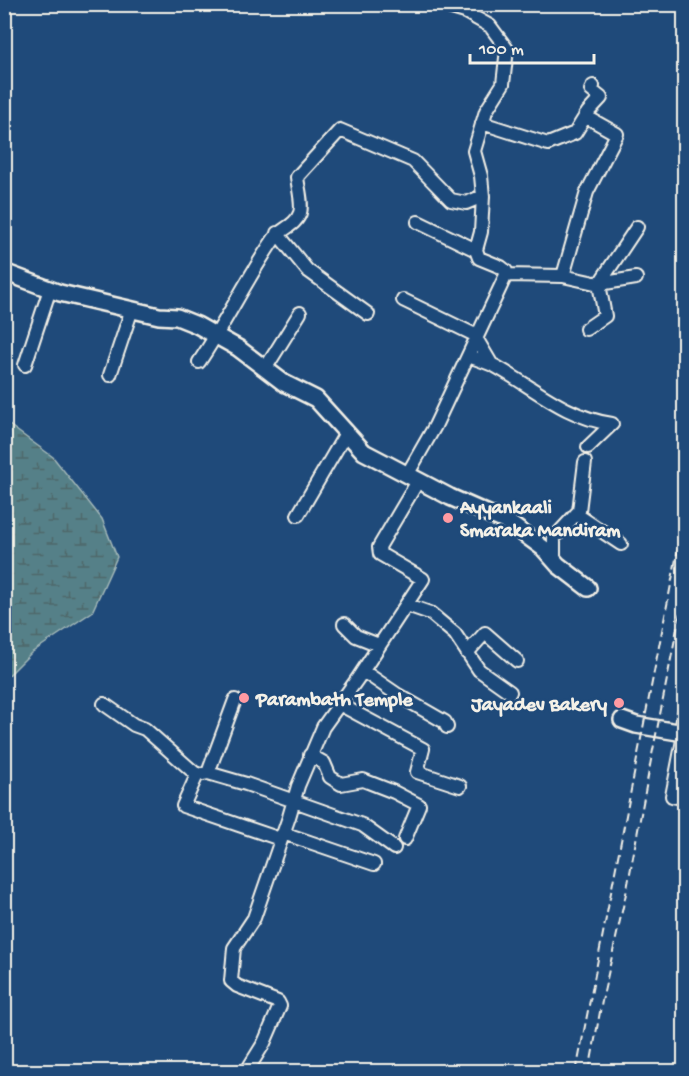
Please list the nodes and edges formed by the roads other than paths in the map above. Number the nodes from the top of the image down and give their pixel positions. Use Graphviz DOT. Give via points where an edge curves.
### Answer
graph roads {
  1 [pos="438,4"];
  2 [pos="464,8"];
  3 [pos="593,86"];
  4 [pos="585,117"];
  5 [pos="483,123"];
  6 [pos="483,196"];
  7 [pos="418,222"];
  8 [pos="637,227"];
  9 [pos="277,233"];
  10 [pos="476,250"];
  11 [pos="4,272"];
  12 [pos="506,275"];
  13 [pos="563,276"];
  14 [pos="636,278"];
  15 [pos="599,284"];
  16 [pos="50,289"];
  17 [pos="403,300"];
  18 [pos="132,309"];
  19 [pos="300,313"];
  20 [pos="368,314"];
  21 [pos="586,329"];
  22 [pos="216,336"];
  23 [pos="477,337"];
  24 [pos="468,356"];
  25 [pos="199,362"];
  26 [pos="492,365"];
  27 [pos="24,366"];
  28 [pos="265,369"];
  29 [pos="110,375"];
  30 [pos="346,433"];
  31 [pos="588,447"];
  32 [pos="585,462"];
  33 [pos="413,478"];
  34 [pos="576,514"];
  35 [pos="298,515"];
  36 [pos="621,544"];
  37 [pos="554,561"];
  38 [pos="588,588"];
  39 [pos="407,605"];
  40 [pos="344,624"];
  41 [pos="379,645"];
  42 [pos="467,653"];
  43 [pos="517,661"];
  44 [pos="363,671"];
  45 [pos="510,692"];
  46 [pos="235,700"];
  47 [pos="104,704"];
  48 [pos="339,704"];
  49 [pos="684,713"];
  50 [pos="622,720"];
  51 [pos="447,727"];
  52 [pos="683,733"];
  53 [pos="310,755"];
  54 [pos="202,774"];
  55 [pos="460,786"];
  56 [pos="684,798"];
  57 [pos="294,802"];
  58 [pos="282,836"];
  59 [pos="405,839"];
  60 [pos="394,848"];
  61 [pos="374,864"];
  62 [pos="246,1071"];
  1 -- 2 [label="street"];
  2 -- 5 [label="street" via="490,26 507,49 503,84"];
  3 -- 4 [label="street" via="591,90 602,98"];
  4 -- 5 [label="street" via="575,133 548,144"];
  4 -- 13 [label="street" via="617,134 587,192"];
  5 -- 6 [label="street" via="474,151"];
  6 -- 9 [label="street" via="466,203 451,200 413,161 340,130 297,177 301,212 293,225"];
  6 -- 10 [label="street"];
  7 -- 10 [label="street"];
  8 -- 15 [label="street"];
  9 -- 20 [label="street" via="307,270"];
  9 -- 22 [label="street"];
  10 -- 12 [label="street" via="479,258 501,267"];
  11 -- 16 [label="main road"];
  12 -- 13 [label="street"];
  12 -- 23 [label="street"];
  13 -- 15 [label="street"];
  14 -- 15 [label="street"];
  15 -- 21 [label="street" via="605,316"];
  16 -- 18 [label="main road"];
  16 -- 27 [label="street"];
  17 -- 23 [label="street"];
  18 -- 22 [label="main road" via="177,317"];
  18 -- 29 [label="street"];
  19 -- 28 [label="street"];
  22 -- 25 [label="street"];
  22 -- 28 [label="main road"];
  23 -- 24 [label="street"];
  23 -- 26 [label="street"];
  24 -- 26 [label="street"];
  24 -- 33 [label="street"];
  26 -- 31 [label="street" via="568,411 612,424"];
  28 -- 30 [label="main road" via="316,399"];
  30 -- 33 [label="main road" via="364,452"];
  30 -- 35 [label="street"];
  32 -- 34 [label="street"];
  33 -- 37 [label="main road" via="509,523"];
  33 -- 39 [label="street" via="379,547 380,554 423,579"];
  34 -- 36 [label="street"];
  34 -- 37 [label="street" via="554,538"];
  37 -- 38 [label="main road"];
  39 -- 41 [label="street"];
  39 -- 42 [label="street" via="430,613 455,634"];
  40 -- 41 [label="street" via="356,636"];
  41 -- 44 [label="street"];
  42 -- 43 [label="street" via="485,633"];
  42 -- 45 [label="street" via="479,670"];
  44 -- 48 [label="street"];
  44 -- 51 [label="street" via="445,722"];
  46 -- 54 [label="street"];
  47 -- 54 [label="street" via="145,729"];
  48 -- 53 [label="street"];
  48 -- 55 [label="street" via="423,749 417,772"];
  49 -- 52 [label="street"];
  50 -- 52 [label="main road"];
  52 -- 56 [label="street" via="672,796"];
  53 -- 57 [label="street"];
  53 -- 59 [label="street" via="324,763 330,777 341,784 363,780 419,805"];
  54 -- 57 [label="street" via="246,783"];
  54 -- 58 [label="street" via="183,806"];
  57 -- 58 [label="street"];
  57 -- 60 [label="street" via="362,825"];
  58 -- 61 [label="street"];
  58 -- 62 [label="street" via="254,918 234,948 231,981 280,1003 268,1035"];
}
